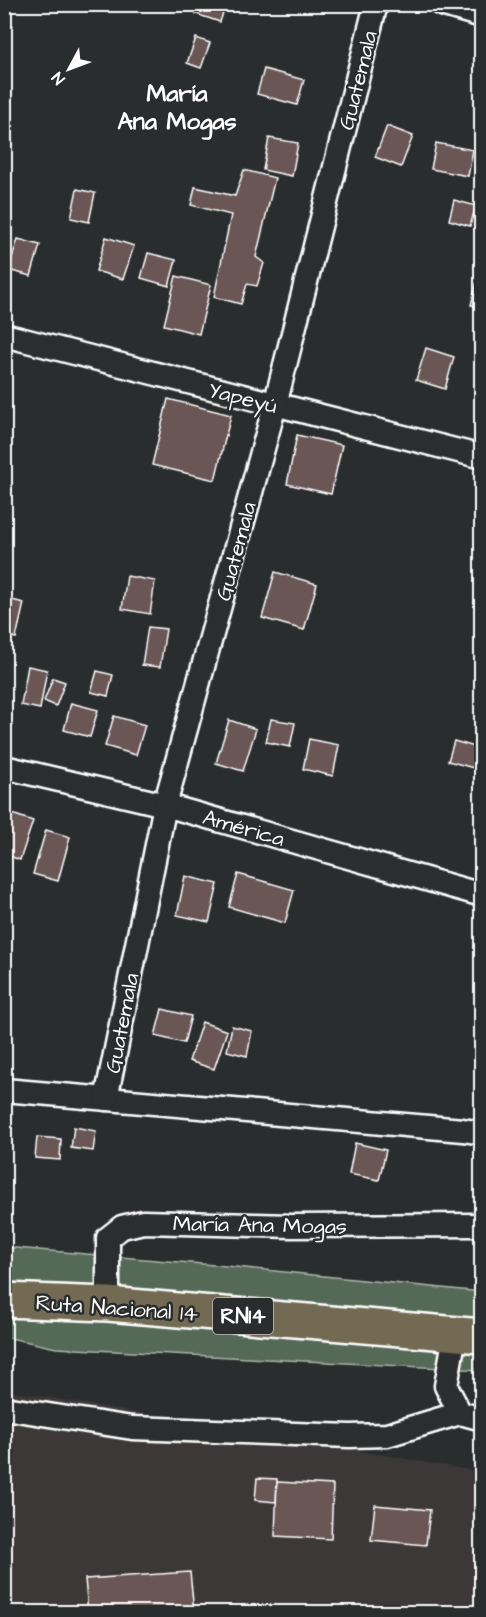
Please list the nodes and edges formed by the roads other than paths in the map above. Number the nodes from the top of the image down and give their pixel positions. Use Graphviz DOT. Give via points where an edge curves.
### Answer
graph roads {
  1 [pos="376,4"];
  2 [pos="441,4"];
  3 [pos="482,16"];
  4 [pos="4,335"];
  5 [pos="275,405"];
  6 [pos="482,457"];
  7 [pos="4,767"];
  8 [pos="165,805"];
  9 [pos="482,895"];
  10 [pos="4,1090"];
  11 [pos="105,1099"];
  12 [pos="482,1133"];
  13 [pos="482,1225"];
  14 [pos="4,1300"];
  15 [pos="108,1304"];
  16 [pos="468,1335"];
  17 [pos="4,1408"];
  18 [pos="471,1416"];
  1 -- 5 [label="street, Guatemala"];
  2 -- 3 [label="street"];
  4 -- 5 [label="street, Yapeyú"];
  5 -- 6 [label="street, Yapeyú"];
  5 -- 8 [label="street, Guatemala"];
  7 -- 8 [label="street, América"];
  8 -- 9 [label="street, América"];
  8 -- 11 [label="street, Guatemala"];
  10 -- 11 [label="street"];
  11 -- 12 [label="street"];
  13 -- 15 [label="street, María Ana Mogas" via="143,1222 122,1227 108,1238"];
  14 -- 15 [label="highway, Ruta Nacional 14 / RN14"];
  15 -- 16 [label="highway, Ruta Nacional 14 / RN14"];
  16 -- 18 [label="street" via="446,1386"];
  17 -- 18 [label="street" via="132,1428 350,1436 387,1435"];
}
